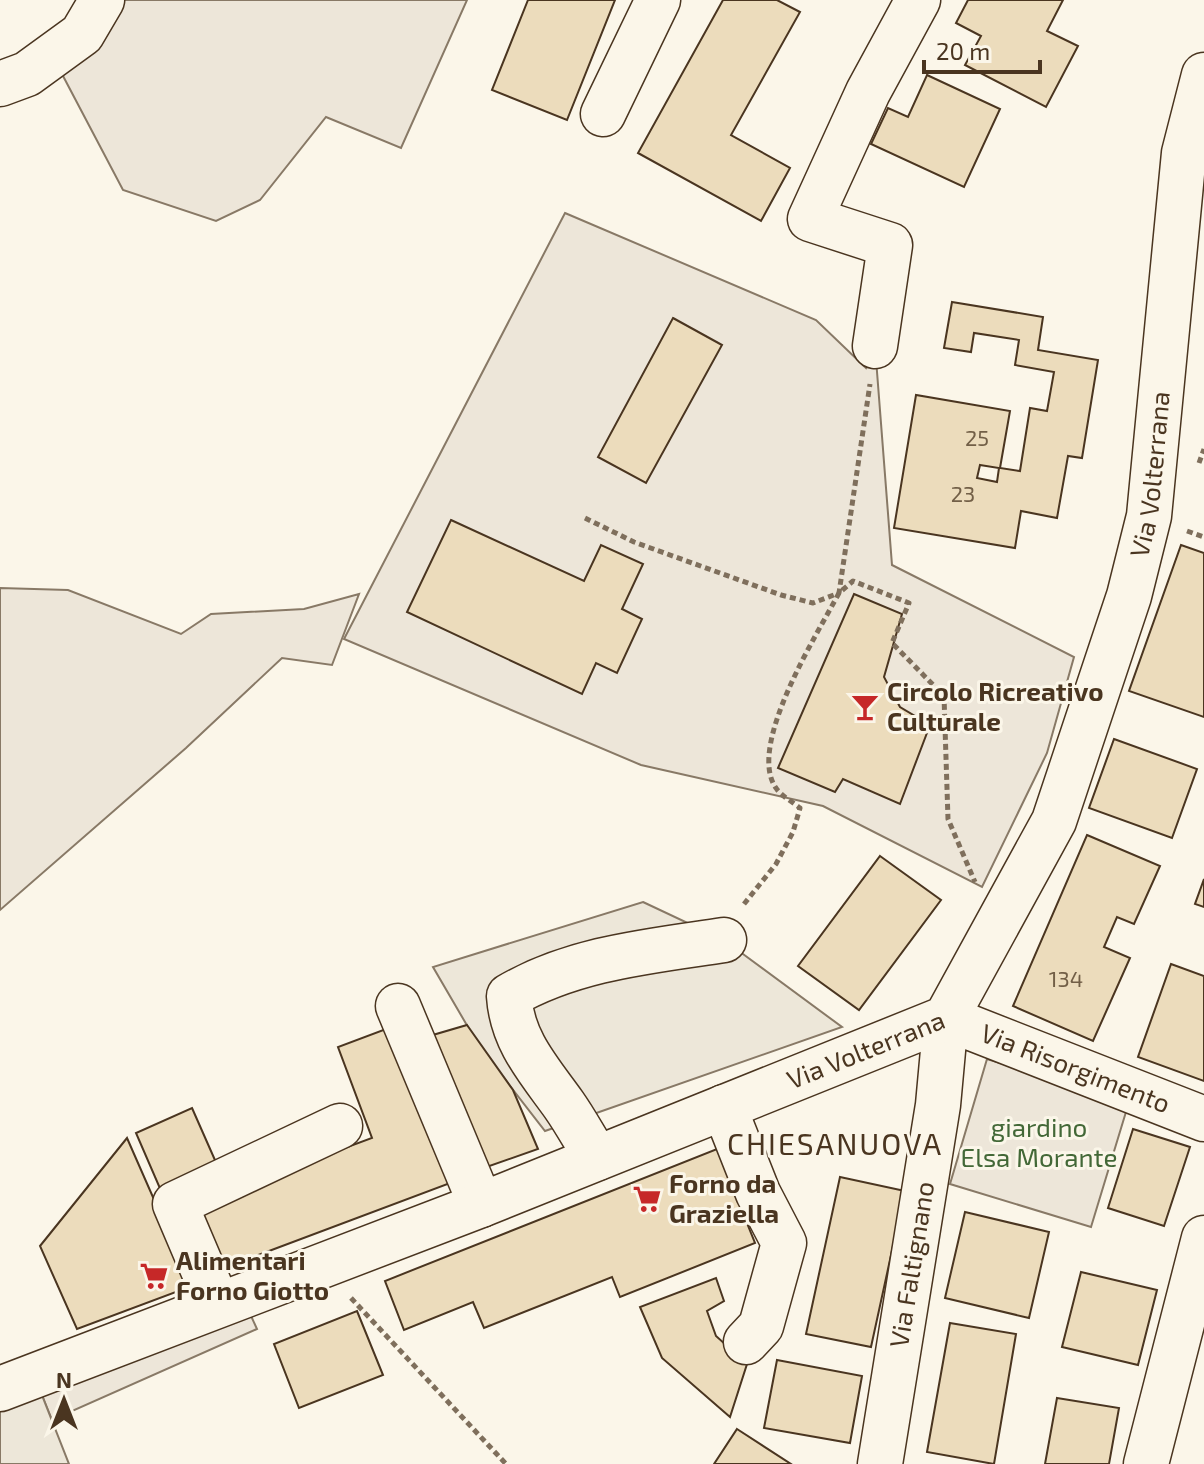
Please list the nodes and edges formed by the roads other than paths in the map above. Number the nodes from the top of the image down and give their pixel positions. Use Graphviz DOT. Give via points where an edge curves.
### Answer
graph roads {
  1 [pos="102,0"];
  2 [pos="658,0"];
  3 [pos="918,0"];
  4 [pos="1204,75"];
  5 [pos="0,84"];
  6 [pos="603,114"];
  7 [pos="875,346"];
  8 [pos="724,940"];
  9 [pos="398,1006"];
  10 [pos="946,1018"];
  11 [pos="724,1107"];
  12 [pos="1204,1119"];
  13 [pos="340,1126"];
  14 [pos="597,1158"];
  15 [pos="481,1205"];
  16 [pos="1204,1238"];
  17 [pos="218,1305"];
  18 [pos="746,1342"];
  19 [pos="0,1389"];
  20 [pos="880,1464"];
  21 [pos="1146,1464"];
  1 -- 5 [label="street" via="82,34 27,74"];
  2 -- 6 [label="street"];
  3 -- 7 [label="street" via="868,92 810,219 890,245"];
  4 -- 10 [label="street, Via Volterrana" via="1184,153 1149,516 1129,596 1054,821"];
  8 -- 14 [label="street" via="629,952 529,984 509,996 510,1020 531,1061"];
  9 -- 15 [label="street"];
  10 -- 11 [label="street, Via Volterrana"];
  10 -- 12 [label="street, Via Risorgimento"];
  10 -- 20 [label="street, Via Faltignano" via="938,1105"];
  11 -- 14 [label="street, Via Volterrana"];
  11 -- 18 [label="street" via="784,1243 761,1326"];
  13 -- 17 [label="street" via="175,1204"];
  14 -- 15 [label="street, Via Volterrana"];
  15 -- 17 [label="street, Via Volterrana"];
  16 -- 21 [label="street"];
  17 -- 19 [label="street, Via Volterrana"];
}
